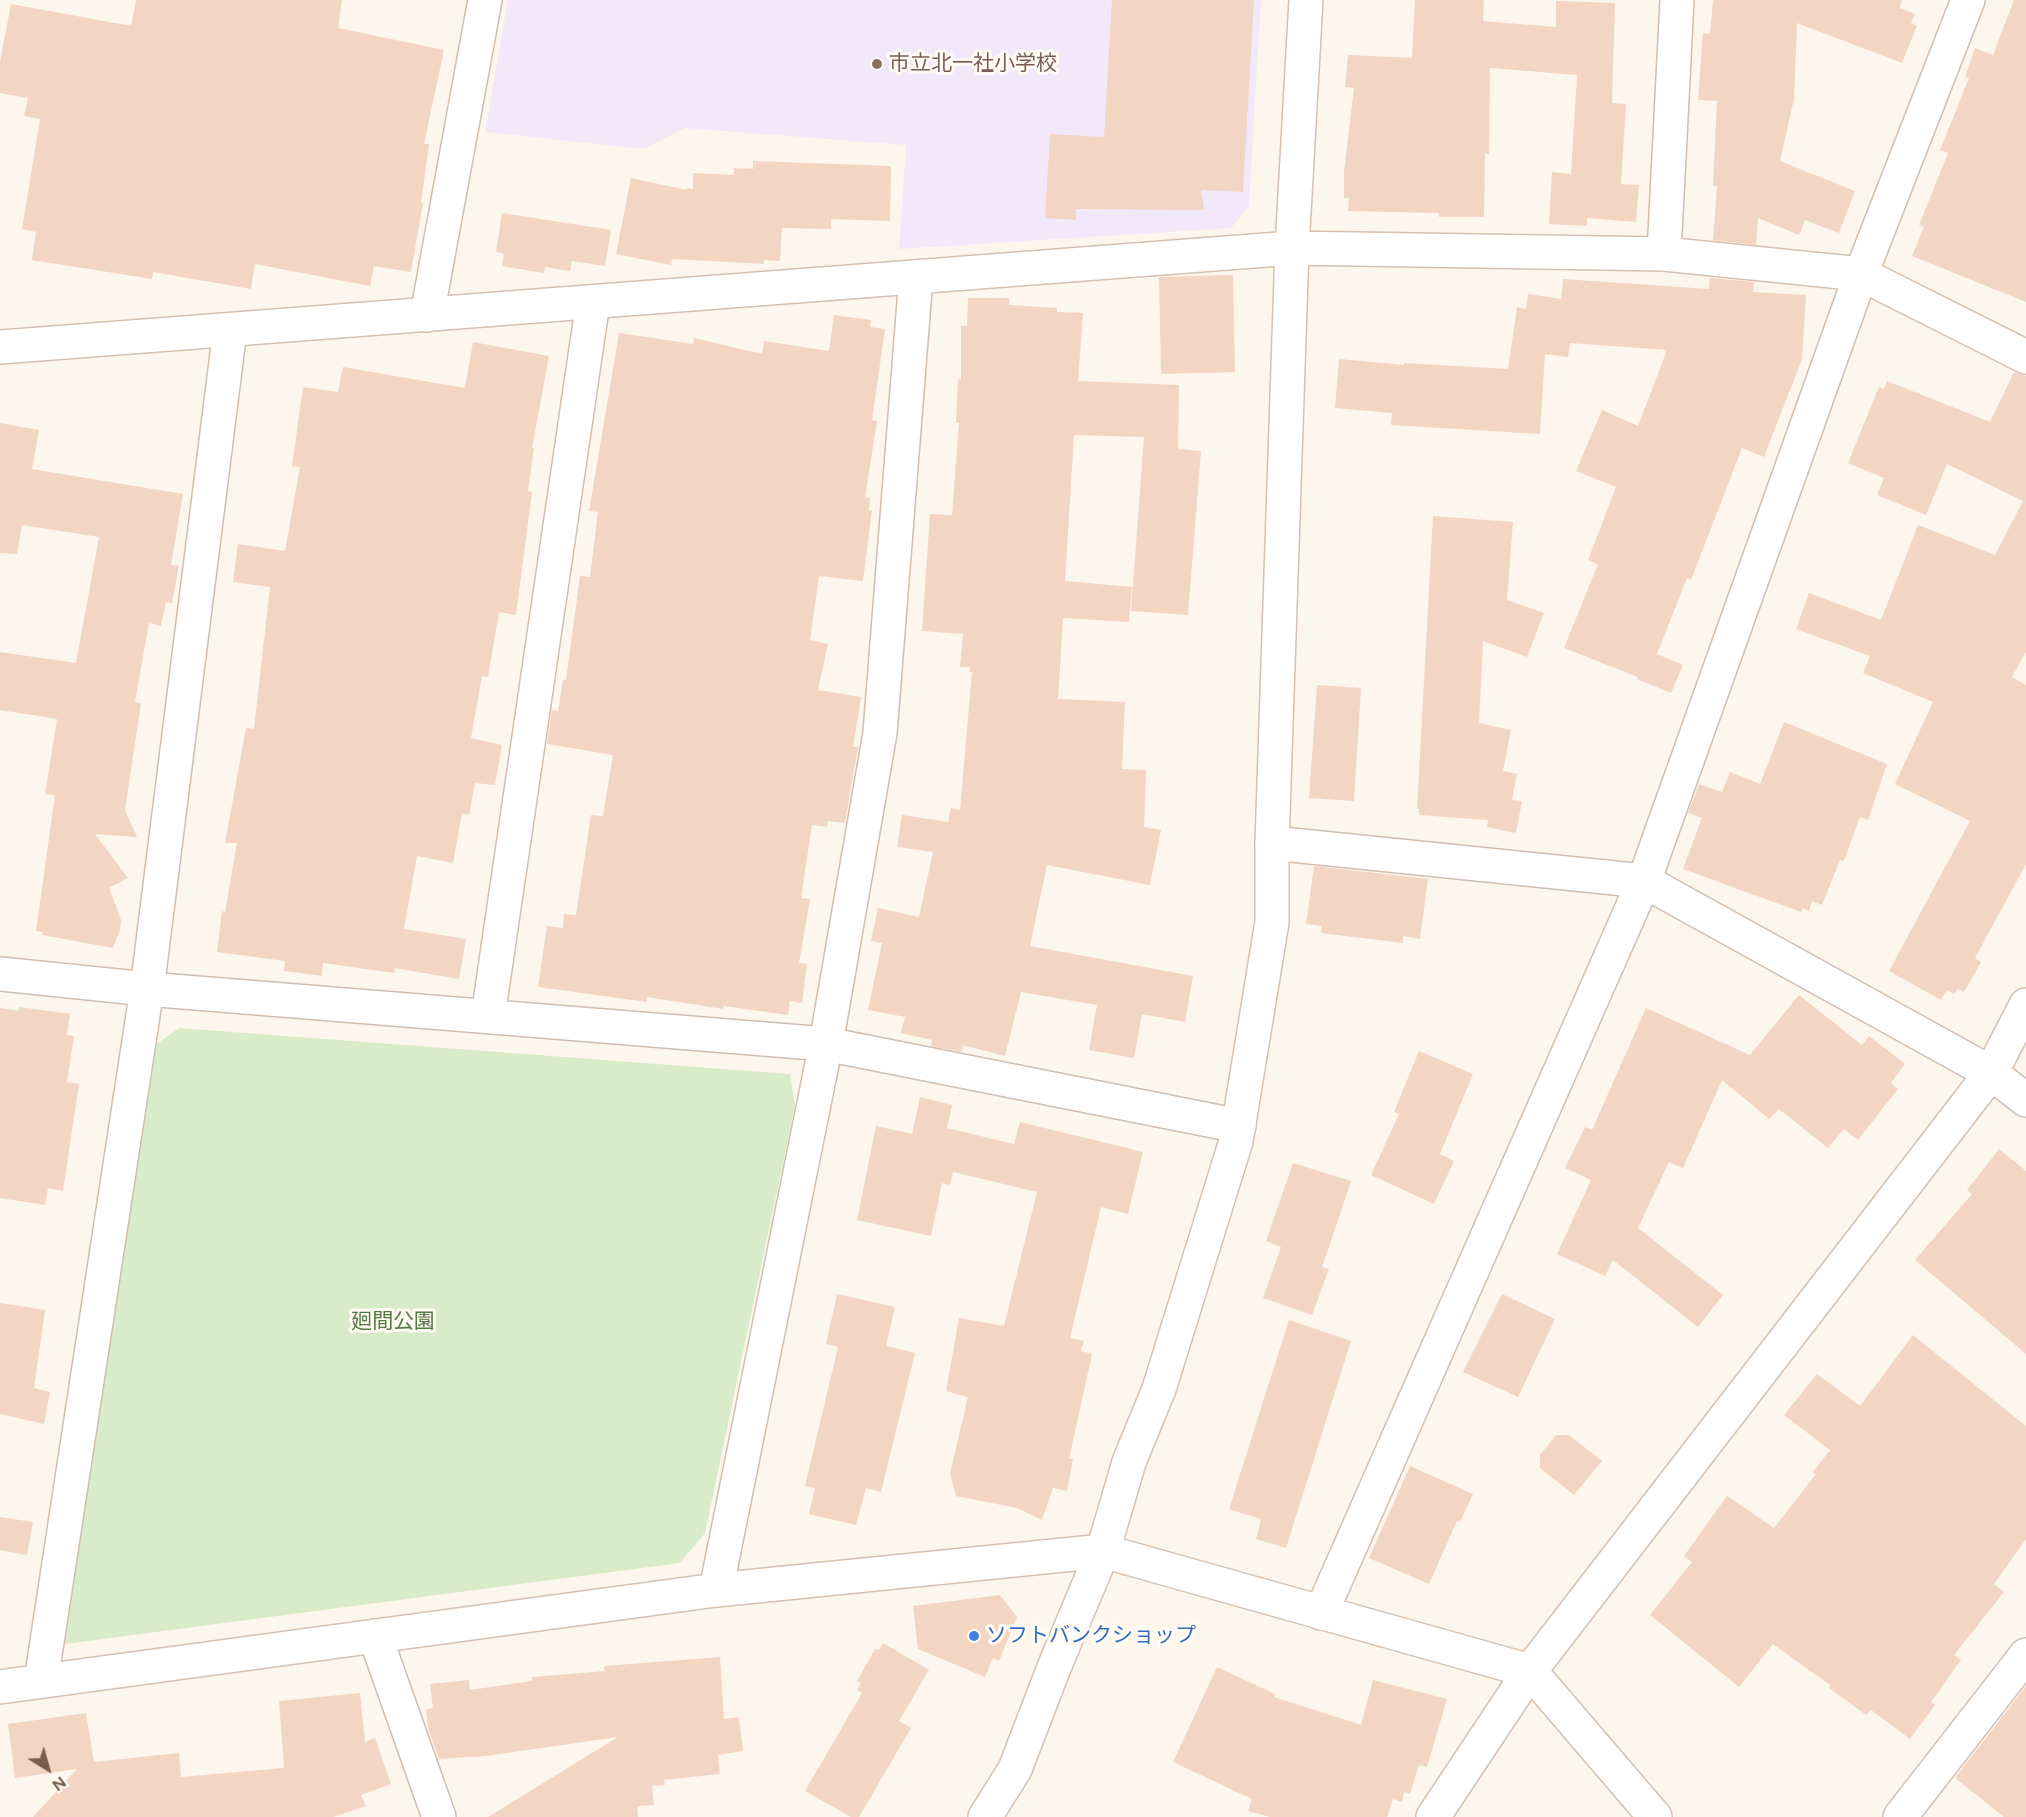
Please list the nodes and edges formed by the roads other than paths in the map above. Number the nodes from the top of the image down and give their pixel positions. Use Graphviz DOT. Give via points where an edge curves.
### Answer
graph roads {
  1 [pos="485,0"];
  2 [pos="1306,0"];
  3 [pos="1677,0"];
  4 [pos="1968,0"];
  5 [pos="1292,248"];
  6 [pos="1664,254"];
  7 [pos="1861,274"];
  8 [pos="916,277"];
  9 [pos="593,302"];
  10 [pos="427,315"];
  11 [pos="230,330"];
  12 [pos="0,347"];
  13 [pos="2026,357"];
  14 [pos="1272,843"];
  15 [pos="1644,881"];
  16 [pos="0,974"];
  17 [pos="147,989"];
  18 [pos="2026,1005"];
  19 [pos="488,1016"];
  20 [pos="826,1044"];
  21 [pos="1990,1073"];
  22 [pos="2026,1100"];
  23 [pos="1239,1126"];
  24 [pos="1103,1551"];
  25 [pos="716,1590"];
  26 [pos="1321,1612"];
  27 [pos="375,1636"];
  28 [pos="2026,1655"];
  29 [pos="1530,1671"];
  30 [pos="41,1681"];
  31 [pos="0,1687"];
  32 [pos="439,1817"];
  33 [pos="985,1817"];
  34 [pos="1432,1817"];
  35 [pos="1655,1817"];
  36 [pos="1900,1817"];
  1 -- 10 [label="street"];
  2 -- 5 [label="street"];
  3 -- 6 [label="street"];
  4 -- 7 [label="street"];
  5 -- 6 [label="street"];
  5 -- 8 [label="street"];
  5 -- 14 [label="street"];
  6 -- 7 [label="street"];
  7 -- 13 [label="street"];
  7 -- 15 [label="street"];
  8 -- 9 [label="street"];
  8 -- 20 [label="street" via="880,733"];
  9 -- 10 [label="street"];
  9 -- 19 [label="street"];
  10 -- 11 [label="street"];
  11 -- 12 [label="street"];
  11 -- 17 [label="street"];
  14 -- 15 [label="street"];
  14 -- 23 [label="street" via="1272,922"];
  15 -- 21 [label="street"];
  15 -- 26 [label="street"];
  16 -- 17 [label="street"];
  17 -- 19 [label="street"];
  17 -- 30 [label="street"];
  18 -- 21 [label="street"];
  19 -- 20 [label="street"];
  20 -- 23 [label="street"];
  20 -- 25 [label="street"];
  21 -- 22 [label="street"];
  21 -- 29 [label="street"];
  23 -- 24 [label="street" via="1159,1389 1129,1462"];
  24 -- 25 [label="street"];
  24 -- 26 [label="street"];
  24 -- 33 [label="street" via="1015,1769"];
  25 -- 27 [label="street"];
  26 -- 29 [label="street"];
  27 -- 30 [label="street"];
  27 -- 32 [label="street"];
  28 -- 36 [label="street"];
  29 -- 34 [label="street"];
  29 -- 35 [label="street"];
  30 -- 31 [label="street"];
}
